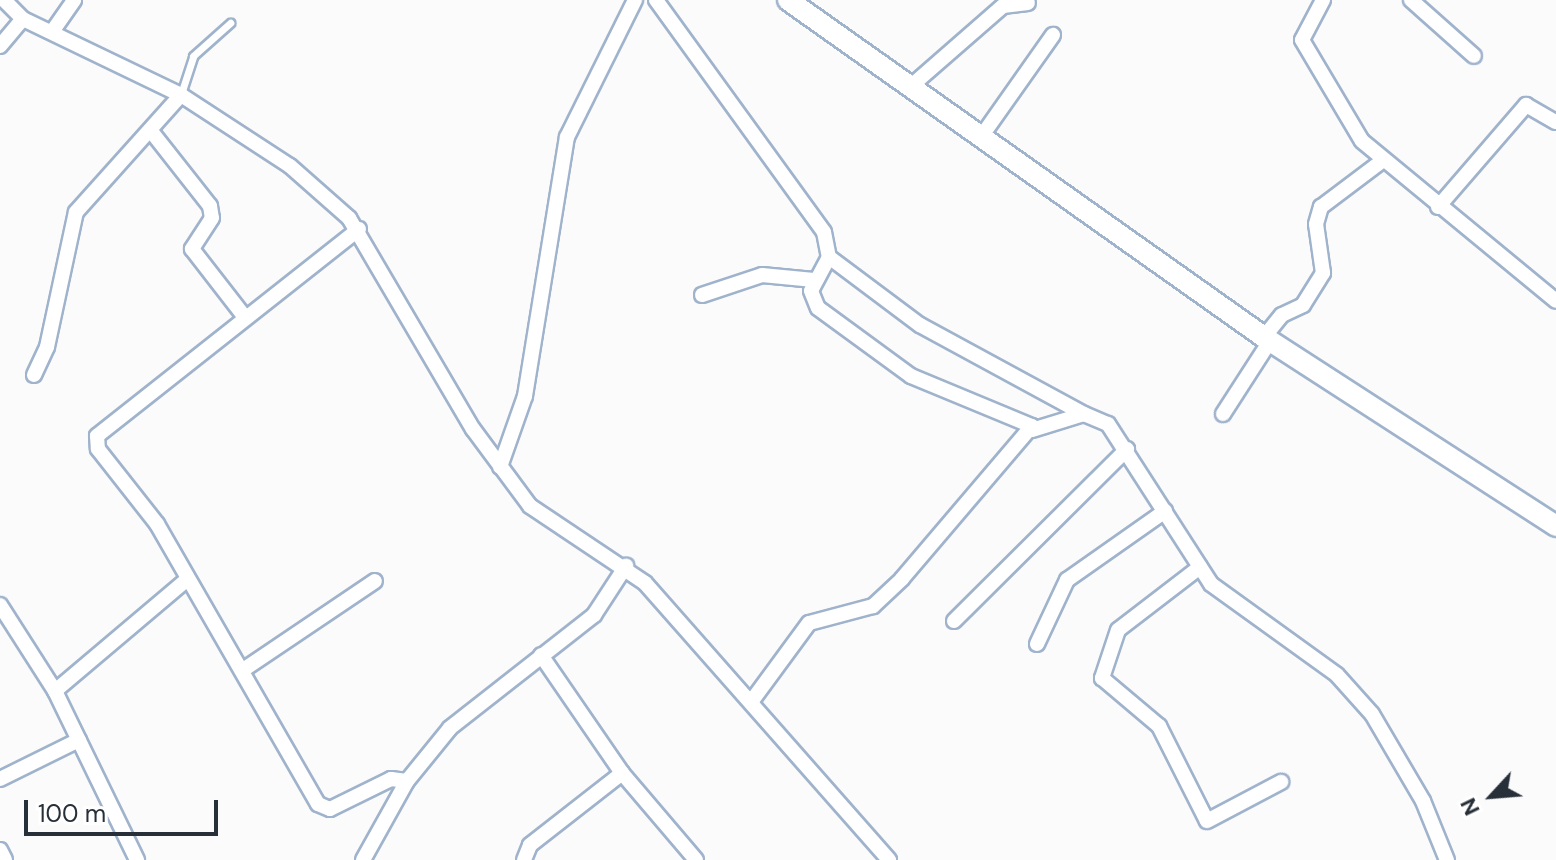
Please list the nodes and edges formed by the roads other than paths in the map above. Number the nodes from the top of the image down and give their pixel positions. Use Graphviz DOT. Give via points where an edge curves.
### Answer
graph roads {
  1 [pos="4,0"];
  2 [pos="74,0"];
  3 [pos="635,0"];
  4 [pos="656,0"];
  5 [pos="788,0"];
  6 [pos="1323,0"];
  7 [pos="1411,0"];
  8 [pos="1028,3"];
  9 [pos="23,19"];
  10 [pos="230,23"];
  11 [pos="54,29"];
  12 [pos="1053,35"];
  13 [pos="0,46"];
  14 [pos="1474,56"];
  15 [pos="910,87"];
  16 [pos="181,95"];
  17 [pos="1556,122"];
  18 [pos="151,131"];
  19 [pos="981,137"];
  20 [pos="1382,161"];
  21 [pos="1438,207"];
  22 [pos="359,229"];
  23 [pos="829,257"];
  24 [pos="814,280"];
  25 [pos="702,295"];
  26 [pos="1556,301"];
  27 [pos="244,316"];
  28 [pos="1267,339"];
  29 [pos="34,375"];
  30 [pos="1084,414"];
  31 [pos="1223,414"];
  32 [pos="1032,430"];
  33 [pos="1127,449"];
  34 [pos="500,467"];
  35 [pos="1165,511"];
  36 [pos="1556,526"];
  37 [pos="626,566"];
  38 [pos="1200,567"];
  39 [pos="185,581"];
  40 [pos="375,581"];
  41 [pos="0,605"];
  42 [pos="954,621"];
  43 [pos="1037,644"];
  44 [pos="541,655"];
  45 [pos="243,670"];
  46 [pos="55,691"];
  47 [pos="751,702"];
  48 [pos="79,740"];
  49 [pos="622,773"];
  50 [pos="0,779"];
  51 [pos="407,781"];
  52 [pos="1281,782"];
  53 [pos="0,850"];
  54 [pos="5,860"];
  55 [pos="137,860"];
  56 [pos="363,860"];
  57 [pos="524,860"];
  58 [pos="696,860"];
  59 [pos="889,860"];
  60 [pos="1447,860"];
  1 -- 9 [label="street"];
  2 -- 11 [label="street"];
  3 -- 34 [label="street" via="567,137 525,396"];
  4 -- 23 [label="street" via="824,232"];
  5 -- 15 [label="main road"];
  6 -- 20 [label="street" via="1302,40"];
  7 -- 14 [label="street"];
  8 -- 15 [label="street" via="1003,6"];
  9 -- 11 [label="street"];
  9 -- 13 [label="street"];
  10 -- 16 [label="lane" via="193,56"];
  11 -- 16 [label="street"];
  12 -- 19 [label="street"];
  15 -- 19 [label="main road"];
  16 -- 18 [label="street"];
  16 -- 22 [label="street" via="290,166"];
  17 -- 21 [label="street" via="1526,105"];
  18 -- 27 [label="street" via="210,206 212,218 192,249"];
  18 -- 29 [label="street" via="76,212 47,347"];
  19 -- 28 [label="main road"];
  20 -- 21 [label="street"];
  20 -- 28 [label="street" via="1321,207 1316,224 1323,273 1303,305 1282,315"];
  21 -- 26 [label="street"];
  22 -- 27 [label="street"];
  22 -- 34 [label="street"];
  23 -- 24 [label="street"];
  23 -- 30 [label="street" via="920,325"];
  24 -- 25 [label="street" via="762,275"];
  24 -- 32 [label="street" via="818,308 890,364"];
  27 -- 39 [label="street" via="97,436"];
  28 -- 31 [label="street"];
  28 -- 36 [label="main road"];
  30 -- 32 [label="street"];
  30 -- 33 [label="street" via="1108,424"];
  32 -- 47 [label="street" via="902,579 873,606 809,623"];
  33 -- 35 [label="street"];
  33 -- 42 [label="street"];
  34 -- 37 [label="street" via="544,519"];
  35 -- 38 [label="street"];
  35 -- 43 [label="street" via="1067,580"];
  37 -- 44 [label="street" via="594,615"];
  37 -- 47 [label="street"];
  38 -- 52 [label="street" via="1118,630 1101,662 1102,678 1159,726 1207,821"];
  38 -- 60 [label="street" via="1211,584 1337,675 1372,714 1423,801"];
  39 -- 45 [label="street"];
  39 -- 46 [label="street"];
  40 -- 45 [label="street"];
  41 -- 46 [label="street"];
  44 -- 49 [label="street"];
  44 -- 51 [label="street" via="450,728"];
  45 -- 51 [label="street" via="318,804 330,809 391,779"];
  46 -- 48 [label="street"];
  47 -- 59 [label="street"];
  48 -- 50 [label="street"];
  48 -- 55 [label="street"];
  49 -- 57 [label="street" via="530,845"];
  49 -- 58 [label="street"];
  51 -- 56 [label="street"];
  53 -- 54 [label="street"];
}
